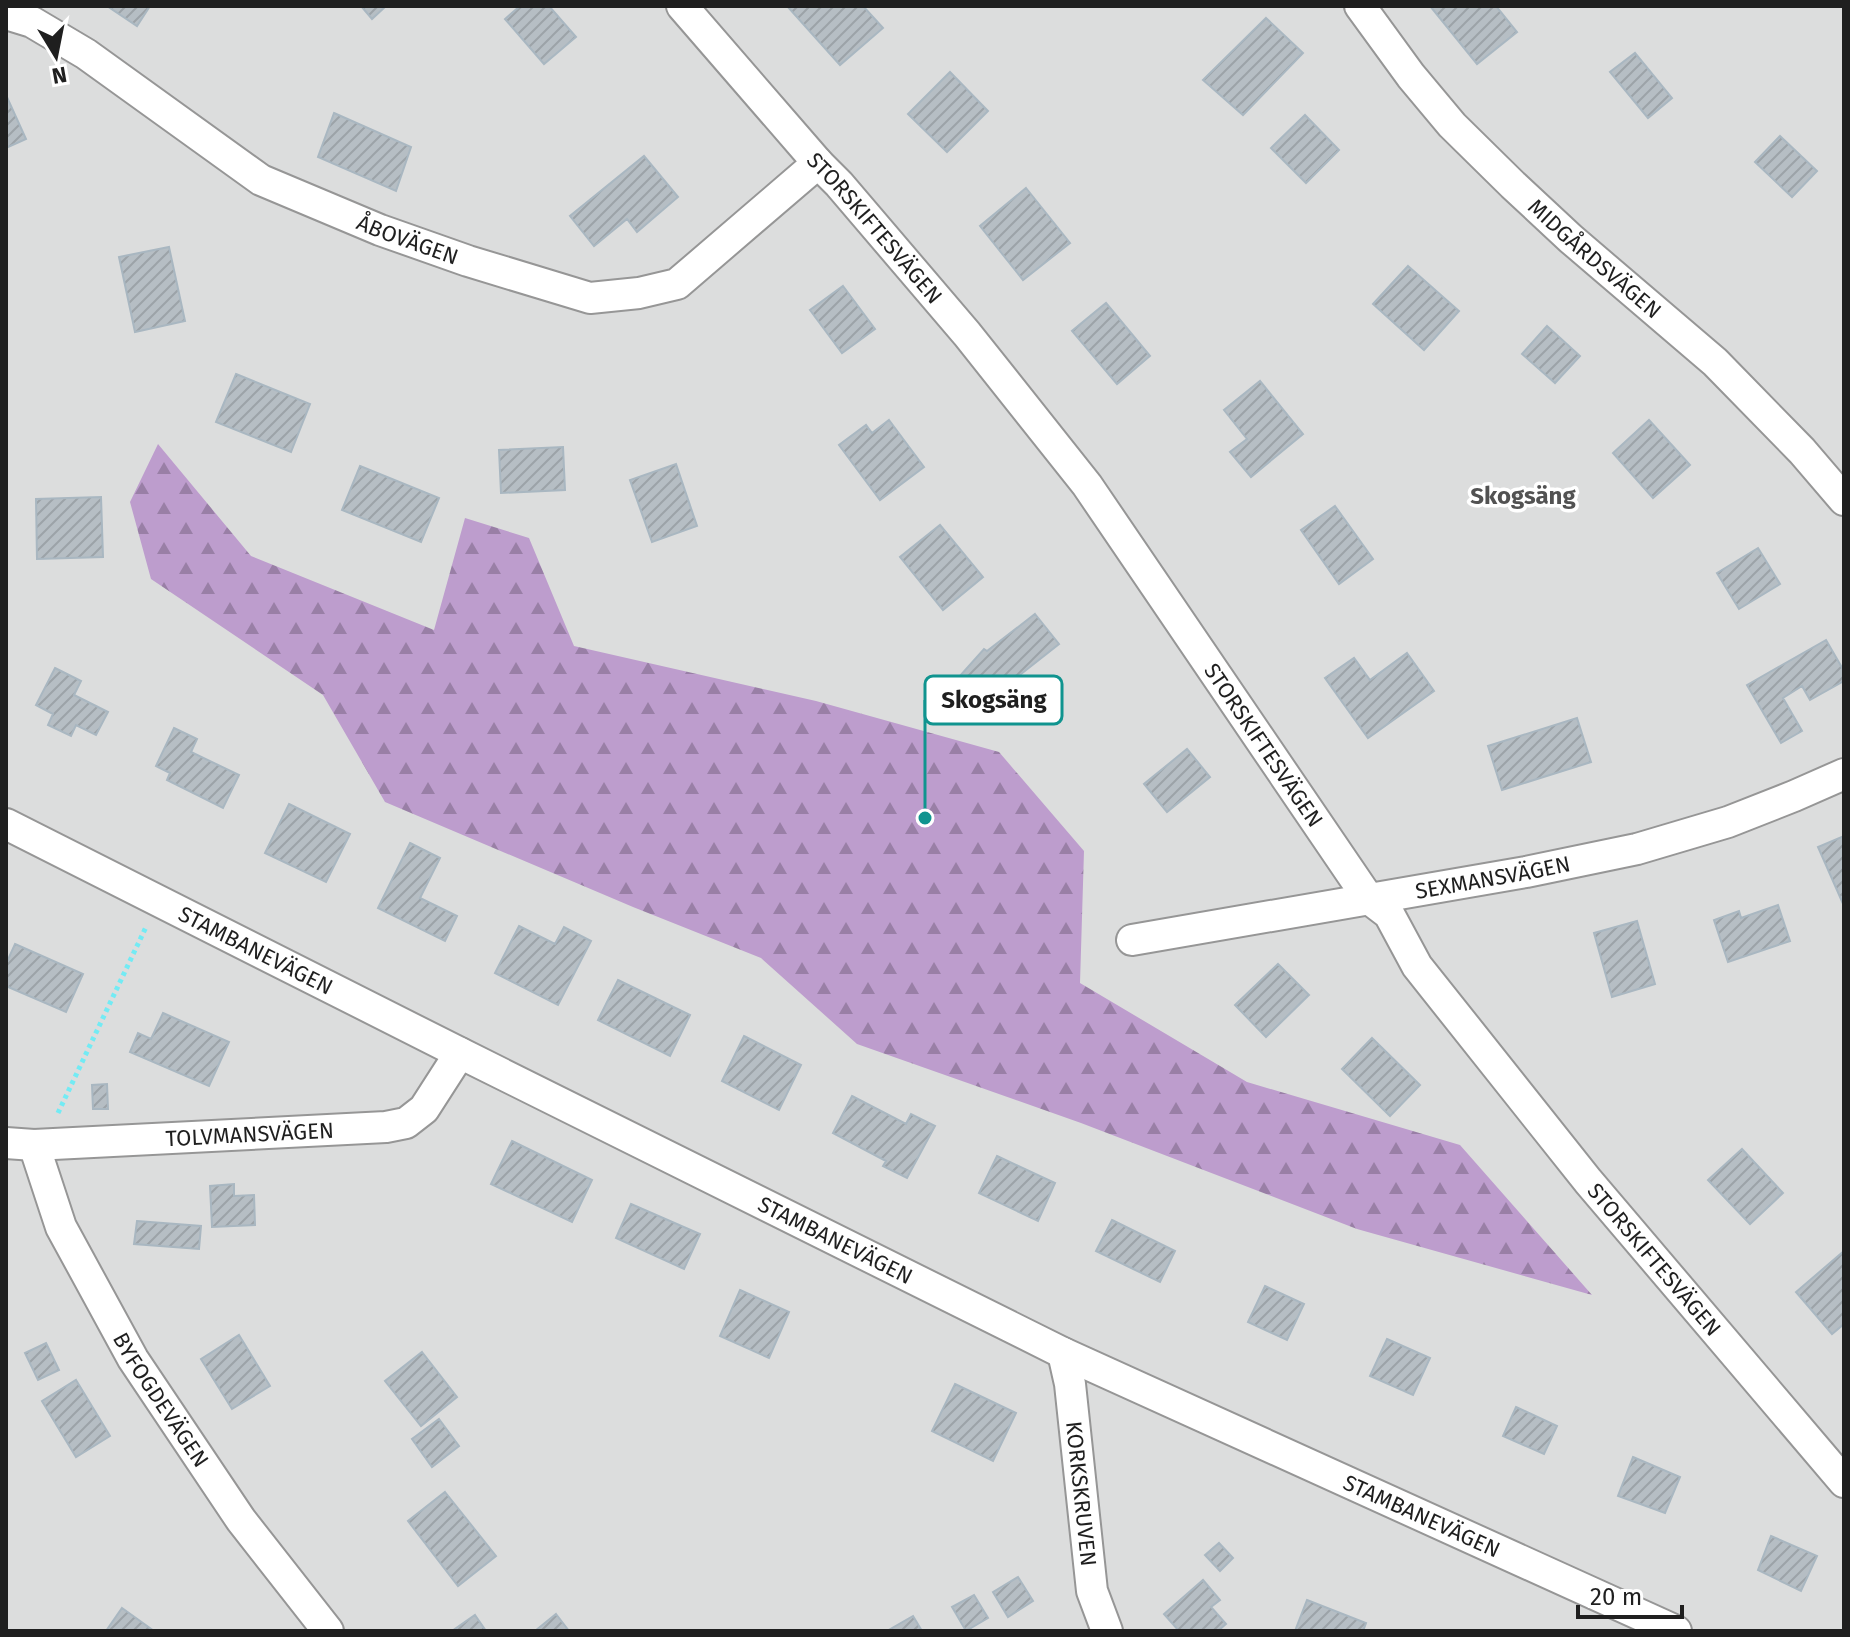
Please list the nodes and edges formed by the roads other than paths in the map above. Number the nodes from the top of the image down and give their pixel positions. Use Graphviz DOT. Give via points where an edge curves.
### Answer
graph roads {
  1 [pos="682,6"];
  2 [pos="1360,6"];
  3 [pos="6,14"];
  4 [pos="818,163"];
  5 [pos="1844,500"];
  6 [pos="1844,774"];
  7 [pos="6,824"];
  8 [pos="1368,898"];
  9 [pos="1132,940"];
  10 [pos="460,1053"];
  11 [pos="20,1144"];
  12 [pos="1063,1353"];
  13 [pos="1844,1482"];
  14 [pos="328,1631"];
  15 [pos="1107,1631"];
  16 [pos="1676,1631"];
  1 -- 4 [label="street, STORSKIFTESVÄGEN"];
  2 -- 5 [label="street, MIDGÅRDSVÄGEN" via="1452,125 1571,239 1715,362"];
  3 -- 4 [label="street, ÅBOVÄGEN" via="32,22 86,54 261,180 380,230 590,298 677,284"];
  4 -- 8 [label="street, STORSKIFTESVÄGEN" via="967,334 1087,485"];
  6 -- 8 [label="street, SEXMANSVÄGEN" via="1728,822 1637,849"];
  7 -- 10 [label="street, STAMBANEVÄGEN"];
  8 -- 9 [label="street, SEXMANSVÄGEN"];
  8 -- 13 [label="street, STORSKIFTESVÄGEN" via="1389,914 1417,966 1588,1181"];
  10 -- 11 [label="street, TOLVMANSVÄGEN" via="424,1109 406,1123"];
  10 -- 12 [label="street, STAMBANEVÄGEN"];
  11 -- 14 [label="street, BYFOGDEVÄGEN" via="133,1359 241,1520"];
  12 -- 15 [label="street, KORKSKRUVEN" via="1092,1591"];
  12 -- 16 [label="street, STAMBANEVÄGEN"];
}
